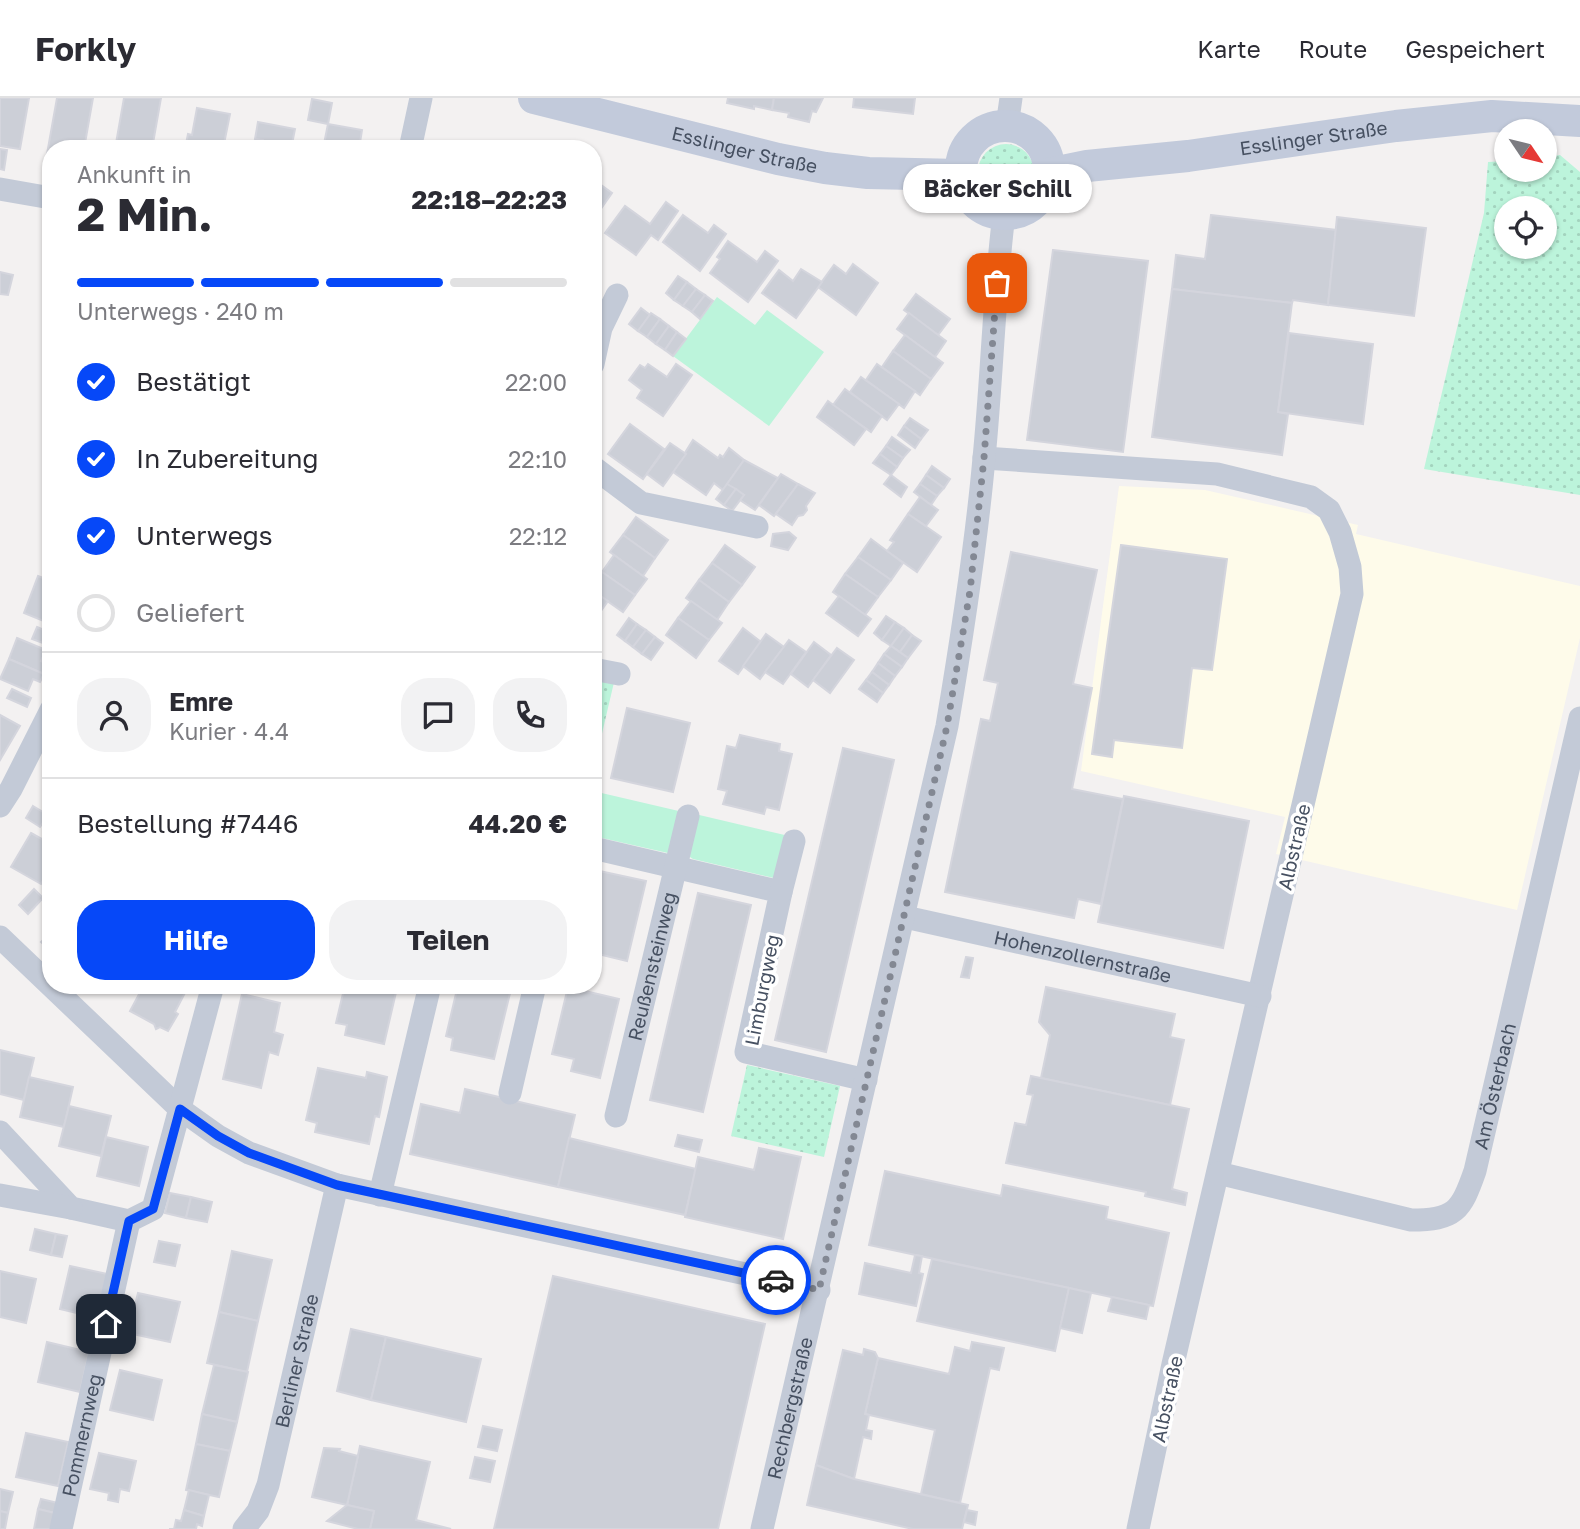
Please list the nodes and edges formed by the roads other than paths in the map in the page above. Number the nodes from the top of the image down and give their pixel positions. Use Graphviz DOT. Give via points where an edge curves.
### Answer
graph roads {
  1 [pos="421,98"];
  2 [pos="534,98"];
  3 [pos="1009,112"];
  4 [pos="1580,121"];
  5 [pos="412,140"];
  6 [pos="1048,174"];
  7 [pos="961,176"];
  8 [pos="0,189"];
  9 [pos="42,196"];
  10 [pos="1004,214"];
  11 [pos="617,295"];
  12 [pos="602,326"];
  13 [pos="984,458"];
  14 [pos="602,474"];
  15 [pos="757,527"];
  16 [pos="602,671"];
  17 [pos="619,674"];
  18 [pos="1580,718"];
  19 [pos="42,728"];
  20 [pos="0,806"];
  21 [pos="688,816"];
  22 [pos="794,841"];
  23 [pos="602,850"];
  24 [pos="675,866"];
  25 [pos="781,892"];
  26 [pos="905,917"];
  27 [pos="0,937"];
  28 [pos="42,977"];
  29 [pos="60,994"];
  30 [pos="210,994"];
  31 [pos="428,994"];
  32 [pos="533,994"];
  33 [pos="1260,996"];
  34 [pos="866,1080"];
  35 [pos="510,1093"];
  36 [pos="180,1109"];
  37 [pos="616,1116"];
  38 [pos="0,1132"];
  39 [pos="1218,1173"];
  40 [pos="337,1185"];
  41 [pos="0,1195"];
  42 [pos="380,1195"];
  43 [pos="71,1208"];
  44 [pos="129,1221"];
  45 [pos="819,1290"];
  46 [pos="61,1529"];
  47 [pos="244,1529"];
  48 [pos="762,1529"];
  49 [pos="1138,1529"];
  1 -- 5 [label="street"];
  2 -- 7 [label="main road, Esslinger Straße" via="825,168"];
  3 -- 6 [label="main road" via="1038,141 1048,160"];
  3 -- 7 [label="main road" via="973,140 963,157"];
  4 -- 6 [label="main road, Esslinger Straße" via="1492,116 1396,125"];
  6 -- 10 [label="main road" via="1034,203"];
  7 -- 10 [label="main road" via="979,206"];
  8 -- 9 [label="street"];
  10 -- 13 [label="street, Rechbergstraße"];
  11 -- 12 [label="street"];
  13 -- 26 [label="street, Rechbergstraße" via="970,591 947,726"];
  13 -- 33 [label="street, Albstraße" via="1217,474 1311,497 1329,510 1340,532 1352,594"];
  14 -- 15 [label="street" via="641,503"];
  16 -- 17 [label="street"];
  18 -- 39 [label="street, Am Österbach" via="1475,1171 1466,1197 1454,1213 1436,1220 1411,1220"];
  19 -- 20 [label="street"];
  21 -- 24 [label="street, Reußensteinweg"];
  22 -- 25 [label="street, Limburgweg"];
  23 -- 24 [label="street"];
  24 -- 25 [label="street"];
  24 -- 37 [label="street, Reußensteinweg"];
  25 -- 34 [label="street, Limburgweg" via="746,1052"];
  26 -- 33 [label="street, Hohenzollernstraße"];
  26 -- 34 [label="street, Rechbergstraße"];
  27 -- 28 [label="street"];
  29 -- 36 [label="street"];
  30 -- 36 [label="street"];
  31 -- 42 [label="street"];
  32 -- 35 [label="street"];
  33 -- 39 [label="street, Albstraße"];
  34 -- 45 [label="street, Rechbergstraße"];
  36 -- 40 [label="street" via="249,1153"];
  36 -- 44 [label="street" via="153,1209"];
  38 -- 43 [label="street"];
  39 -- 49 [label="street, Albstraße"];
  40 -- 42 [label="street"];
  40 -- 47 [label="street, Berliner Straße" via="268,1485 258,1511"];
  41 -- 43 [label="street"];
  42 -- 45 [label="street"];
  43 -- 44 [label="street"];
  44 -- 46 [label="street, Pommernweg"];
  45 -- 48 [label="street, Rechbergstraße"];
}
